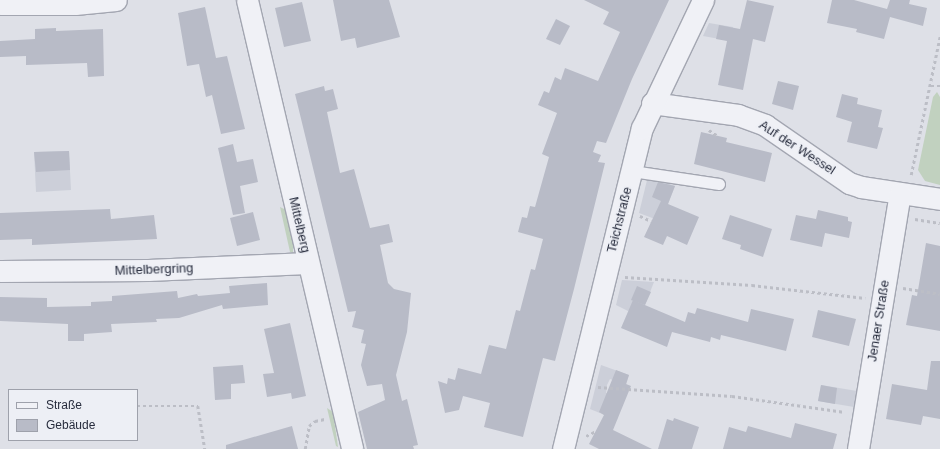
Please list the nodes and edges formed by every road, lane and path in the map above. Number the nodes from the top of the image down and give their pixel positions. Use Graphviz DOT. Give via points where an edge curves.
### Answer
graph roads {
  1 [pos="116,0"];
  2 [pos="247,0"];
  3 [pos="703,0"];
  4 [pos="0,4"];
  5 [pos="940,36"];
  6 [pos="931,86"];
  7 [pos="940,86"];
  8 [pos="652,103"];
  9 [pos="712,133"];
  10 [pos="718,136"];
  11 [pos="632,171"];
  12 [pos="719,184"];
  13 [pos="900,193"];
  14 [pos="940,199"];
  15 [pos="896,217"];
  16 [pos="940,223"];
  17 [pos="308,264"];
  18 [pos="0,271"];
  19 [pos="606,276"];
  20 [pos="884,293"];
  21 [pos="940,294"];
  22 [pos="579,386"];
  23 [pos="138,406"];
  24 [pos="344,415"];
  25 [pos="864,415"];
  26 [pos="596,431"];
  27 [pos="588,435"];
  28 [pos="205,449"];
  29 [pos="305,449"];
  30 [pos="352,449"];
  31 [pos="563,449"];
  32 [pos="858,449"];
  1 -- 4 [label="street" via="75,4"];
  2 -- 17 [label="street, Mittelberg"];
  3 -- 8 [label="street, Teichstraße"];
  5 -- 6 [label="path"];
  6 -- 7 [label="path"];
  6 -- 13 [label="path" via="913,172"];
  8 -- 11 [label="street, Teichstraße" via="642,128"];
  8 -- 13 [label="street, Auf der Wessel" via="716,111 752,119 765,125 849,182"];
  9 -- 10 [label="path"];
  11 -- 12 [label="lane"];
  11 -- 19 [label="street, Teichstraße"];
  13 -- 14 [label="street, Auf der Wessel"];
  13 -- 15 [label="street, Jenaer Straße"];
  15 -- 16 [label="path"];
  15 -- 20 [label="street, Jenaer Straße"];
  17 -- 18 [label="street, Mittelbergring" via="148,270"];
  17 -- 24 [label="street, Mittelberg"];
  19 -- 20 [label="path"];
  19 -- 22 [label="street, Teichstraße"];
  20 -- 21 [label="path"];
  20 -- 25 [label="street, Jenaer Straße"];
  22 -- 25 [label="path" via="732,396"];
  22 -- 31 [label="street, Teichstraße"];
  23 -- 28 [label="path" via="198,406"];
  24 -- 29 [label="path" via="312,424 307,433"];
  24 -- 30 [label="street, Mittelberg"];
  25 -- 32 [label="street, Jenaer Straße"];
  26 -- 27 [label="path"];
}
